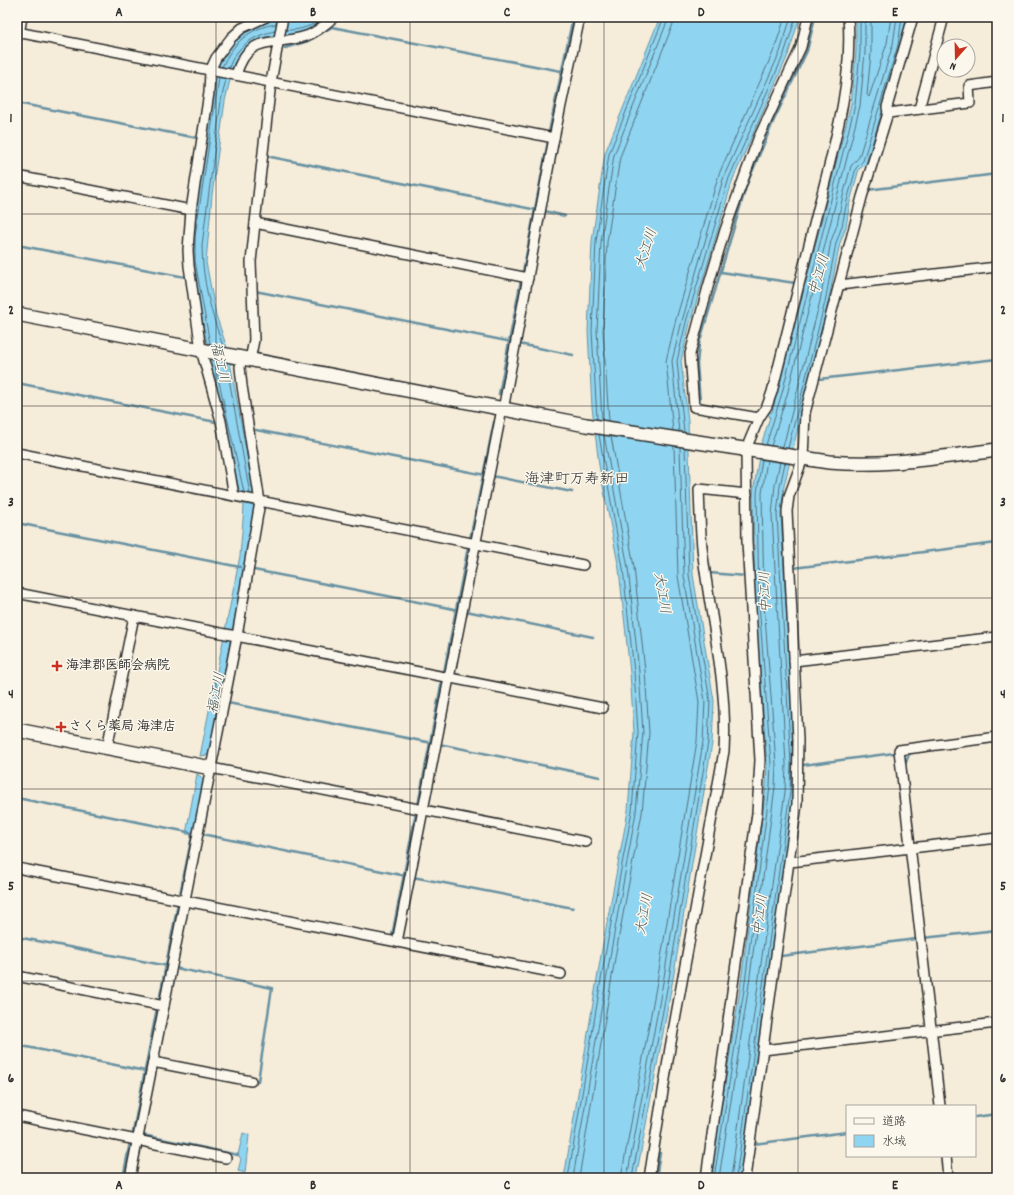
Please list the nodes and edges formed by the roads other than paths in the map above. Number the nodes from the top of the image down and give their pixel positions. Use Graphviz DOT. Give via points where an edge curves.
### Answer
graph roads {
  1 [pos="20,17"];
  2 [pos="266,17"];
  3 [pos="283,17"];
  4 [pos="334,17"];
  5 [pos="580,17"];
  6 [pos="808,17"];
  7 [pos="848,17"];
  8 [pos="913,17"];
  9 [pos="944,17"];
  10 [pos="17,33"];
  11 [pos="278,41"];
  12 [pos="211,71"];
  13 [pos="234,75"];
  14 [pos="271,82"];
  15 [pos="997,82"];
  16 [pos="919,109"];
  17 [pos="888,113"];
  18 [pos="554,138"];
  19 [pos="17,176"];
  20 [pos="191,210"];
  21 [pos="255,223"];
  22 [pos="997,267"];
  23 [pos="528,278"];
  24 [pos="839,285"];
  25 [pos="17,314"];
  26 [pos="202,350"];
  27 [pos="241,358"];
  28 [pos="503,409"];
  29 [pos="759,418"];
  30 [pos="749,449"];
  31 [pos="997,450"];
  32 [pos="17,453"];
  33 [pos="800,458"];
  34 [pos="747,494"];
  35 [pos="236,497"];
  36 [pos="258,501"];
  37 [pos="476,544"];
  38 [pos="582,565"];
  39 [pos="17,592"];
  40 [pos="134,616"];
  41 [pos="232,635"];
  42 [pos="997,637"];
  43 [pos="794,661"];
  44 [pos="449,677"];
  45 [pos="603,708"];
  46 [pos="17,730"];
  47 [pos="997,737"];
  48 [pos="107,748"];
  49 [pos="211,768"];
  50 [pos="423,810"];
  51 [pos="997,838"];
  52 [pos="586,842"];
  53 [pos="910,849"];
  54 [pos="790,862"];
  55 [pos="17,868"];
  56 [pos="185,900"];
  57 [pos="397,942"];
  58 [pos="561,974"];
  59 [pos="17,976"];
  60 [pos="164,1006"];
  61 [pos="997,1023"];
  62 [pos="931,1030"];
  63 [pos="763,1050"];
  64 [pos="153,1062"];
  65 [pos="251,1081"];
  66 [pos="940,1105"];
  67 [pos="17,1116"];
  68 [pos="138,1140"];
  69 [pos="946,1157"];
  70 [pos="226,1158"];
  71 [pos="130,1178"];
  72 [pos="649,1178"];
  73 [pos="706,1178"];
  74 [pos="745,1178"];
  75 [pos="948,1178"];
  1 -- 10 [label="street"];
  2 -- 12 [label="street" via="242,28 231,38 219,53"];
  3 -- 11 [label="street"];
  4 -- 11 [label="street" via="307,36"];
  5 -- 18 [label="street"];
  6 -- 29 [label="street" via="801,47 758,139 726,230 690,354 694,406"];
  7 -- 29 [label="street" via="845,95 833,152 772,392"];
  8 -- 17 [label="street" via="887,107"];
  9 -- 16 [label="street"];
  10 -- 12 [label="street"];
  11 -- 13 [label="street" via="265,42 248,51"];
  11 -- 14 [label="street"];
  12 -- 13 [label="street"];
  12 -- 20 [label="street"];
  13 -- 14 [label="street"];
  14 -- 18 [label="street"];
  14 -- 21 [label="street"];
  15 -- 16 [label="street" via="969,86 970,103"];
  16 -- 17 [label="street"];
  17 -- 24 [label="street"];
  18 -- 23 [label="street"];
  19 -- 20 [label="street"];
  20 -- 26 [label="street" via="189,266"];
  21 -- 23 [label="street"];
  21 -- 27 [label="street" via="251,262 254,340"];
  22 -- 24 [label="street"];
  23 -- 28 [label="street"];
  24 -- 33 [label="street" via="805,413"];
  25 -- 26 [label="street"];
  26 -- 27 [label="street"];
  26 -- 35 [label="street" via="221,421"];
  27 -- 28 [label="street"];
  27 -- 36 [label="street" via="242,386"];
  28 -- 30 [label="street" via="586,425"];
  28 -- 37 [label="street"];
  29 -- 30 [label="street"];
  30 -- 33 [label="street"];
  30 -- 34 [label="street"];
  31 -- 33 [label="street" via="878,464"];
  32 -- 35 [label="street"];
  33 -- 43 [label="street" via="787,511"];
  34 -- 72 [label="street" via="699,489 703,555 721,671 726,728"];
  34 -- 73 [label="street" via="747,542 760,782"];
  35 -- 36 [label="street"];
  36 -- 37 [label="street"];
  36 -- 41 [label="street"];
  37 -- 38 [label="street"];
  37 -- 44 [label="street"];
  39 -- 40 [label="street"];
  40 -- 41 [label="street"];
  40 -- 48 [label="street"];
  41 -- 44 [label="street"];
  41 -- 49 [label="street"];
  42 -- 43 [label="street"];
  43 -- 54 [label="street" via="798,772"];
  44 -- 45 [label="street"];
  44 -- 50 [label="street"];
  46 -- 48 [label="street"];
  47 -- 53 [label="street" via="899,750"];
  48 -- 49 [label="street"];
  49 -- 50 [label="street"];
  49 -- 56 [label="street"];
  50 -- 52 [label="street"];
  50 -- 57 [label="street"];
  51 -- 53 [label="street"];
  53 -- 54 [label="street"];
  53 -- 62 [label="street"];
  54 -- 63 [label="street"];
  55 -- 56 [label="street"];
  56 -- 57 [label="street"];
  56 -- 60 [label="street"];
  57 -- 58 [label="street"];
  59 -- 60 [label="street"];
  60 -- 64 [label="street"];
  61 -- 62 [label="street"];
  62 -- 63 [label="street"];
  62 -- 66 [label="street"];
  63 -- 74 [label="street"];
  64 -- 65 [label="street"];
  64 -- 68 [label="street"];
  67 -- 68 [label="street"];
  68 -- 70 [label="street"];
  68 -- 71 [label="street"];
  69 -- 75 [label="street"];
}
